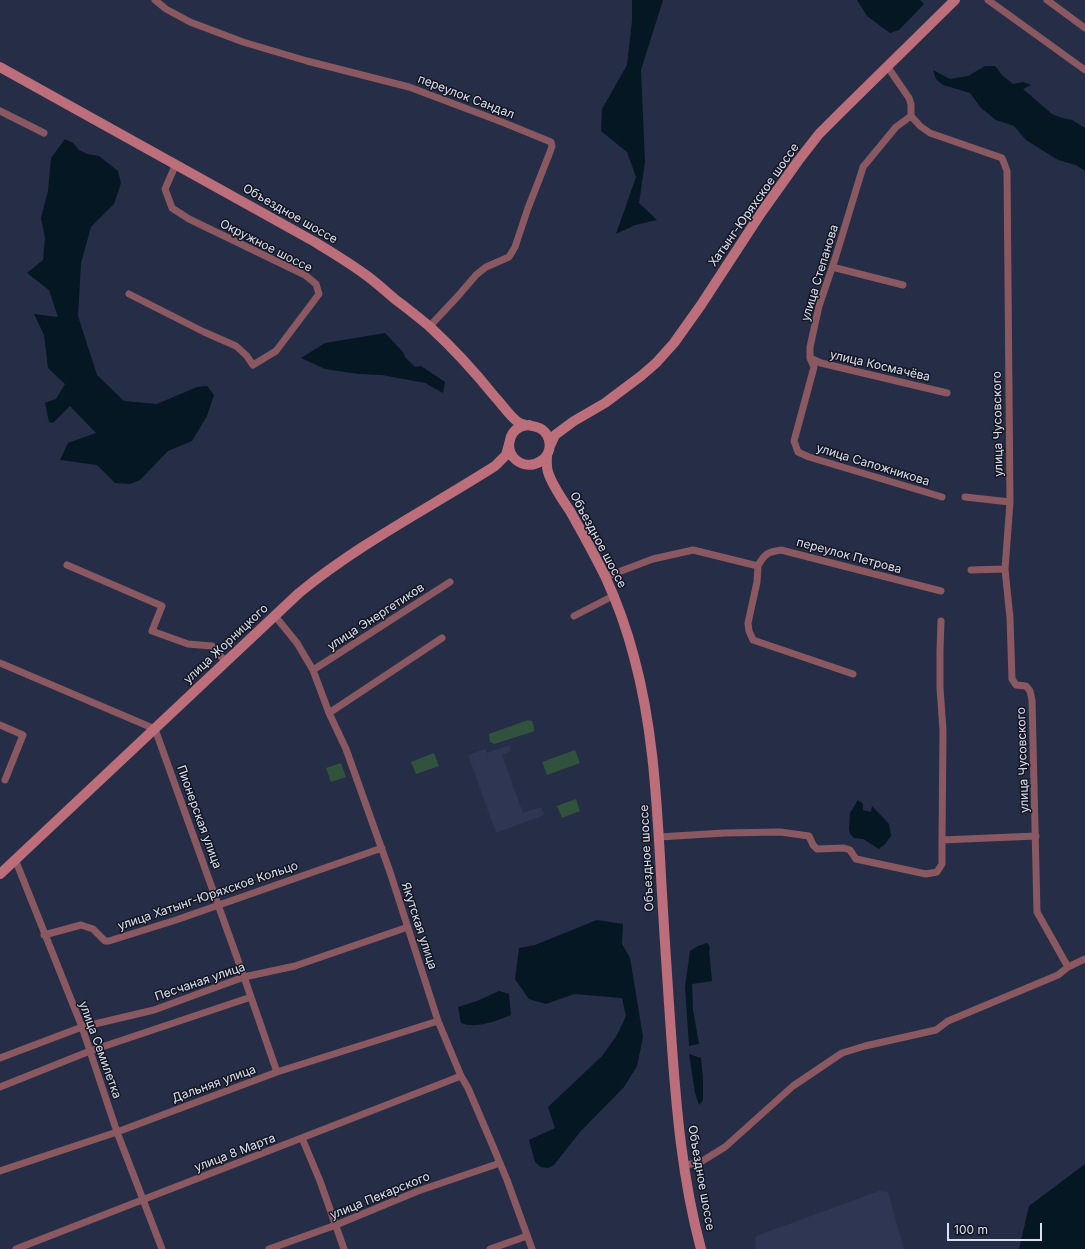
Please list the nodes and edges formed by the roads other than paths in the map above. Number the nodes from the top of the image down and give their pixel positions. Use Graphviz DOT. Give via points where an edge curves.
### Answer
graph roads {
  1 [pos="155,0"];
  2 [pos="955,0"];
  3 [pos="988,0"];
  4 [pos="1047,0"];
  5 [pos="1085,28"];
  6 [pos="887,66"];
  7 [pos="0,67"];
  8 [pos="1085,70"];
  9 [pos="0,111"];
  10 [pos="910,116"];
  11 [pos="44,134"];
  12 [pos="176,164"];
  13 [pos="832,268"];
  14 [pos="903,285"];
  15 [pos="129,294"];
  16 [pos="429,327"];
  17 [pos="810,358"];
  18 [pos="947,393"];
  19 [pos="508,411"];
  20 [pos="574,421"];
  21 [pos="533,426"];
  22 [pos="509,441"];
  23 [pos="548,450"];
  24 [pos="798,452"];
  25 [pos="528,465"];
  26 [pos="495,466"];
  27 [pos="553,484"];
  28 [pos="942,497"];
  29 [pos="965,497"];
  30 [pos="1010,502"];
  31 [pos="67,566"];
  32 [pos="758,566"];
  33 [pos="1005,569"];
  34 [pos="971,570"];
  35 [pos="605,577"];
  36 [pos="450,582"];
  37 [pos="941,591"];
  38 [pos="613,596"];
  39 [pos="275,616"];
  40 [pos="574,616"];
  41 [pos="941,621"];
  42 [pos="442,638"];
  43 [pos="226,662"];
  44 [pos="0,663"];
  45 [pos="313,670"];
  46 [pos="853,674"];
  47 [pos="329,713"];
  48 [pos="0,725"];
  49 [pos="155,729"];
  50 [pos="5,780"];
  51 [pos="1036,836"];
  52 [pos="659,837"];
  53 [pos="942,840"];
  54 [pos="382,848"];
  55 [pos="15,860"];
  56 [pos="0,874"];
  57 [pos="218,905"];
  58 [pos="408,927"];
  59 [pos="44,935"];
  60 [pos="1085,959"];
  61 [pos="1068,967"];
  62 [pos="244,977"];
  63 [pos="251,997"];
  64 [pos="438,1021"];
  65 [pos="82,1027"];
  66 [pos="90,1051"];
  67 [pos="0,1058"];
  68 [pos="277,1072"];
  69 [pos="461,1076"];
  70 [pos="0,1086"];
  71 [pos="117,1132"];
  72 [pos="302,1138"];
  73 [pos="500,1163"];
  74 [pos="684,1165"];
  75 [pos="0,1171"];
  76 [pos="143,1200"];
  77 [pos="336,1225"];
  78 [pos="527,1236"];
  79 [pos="16,1249"];
  80 [pos="162,1249"];
  81 [pos="269,1249"];
  82 [pos="344,1249"];
  83 [pos="490,1249"];
  84 [pos="532,1249"];
  85 [pos="701,1249"];
  1 -- 16 [label="street, переулок Сандал" via="190,22 243,42 409,87 551,142 550,152 509,257 486,267 476,275"];
  2 -- 6 [label="main road, Хатынг-Юряхское шоссе"];
  3 -- 8 [label="street"];
  4 -- 5 [label="street"];
  6 -- 10 [label="street" via="909,98"];
  6 -- 20 [label="main road, Хатынг-Юряхское шоссе" via="823,131 798,161 674,343 641,376 606,403"];
  7 -- 12 [label="main road, Объездное шоссе"];
  9 -- 11 [label="street"];
  10 -- 13 [label="street, улица Степанова" via="896,127 863,167"];
  10 -- 30 [label="street, улица Чусовского" via="930,133 1002,158 1007,171"];
  12 -- 15 [label="street, Окружное шоссе" via="165,189 172,208 189,219 304,275 316,284 319,294 276,351 253,365 246,354 236,346"];
  12 -- 16 [label="main road, Объездное шоссе" via="364,273"];
  13 -- 14 [label="street"];
  13 -- 17 [label="street, улица Степанова" via="819,306"];
  16 -- 19 [label="main road, Объездное шоссе" via="471,368"];
  17 -- 18 [label="street, улица Космачёва" via="821,363"];
  17 -- 24 [label="street, улица Степанова" via="814,367 794,441"];
  19 -- 21 [label="main road, Объездное шоссе" via="518,422"];
  19 -- 22 [label="main road" via="512,425"];
  20 -- 21 [label="main road, Хатынг-Юряхское шоссе" via="551,429"];
  20 -- 23 [label="main road, Хатынг-Юряхское шоссе" via="554,435"];
  21 -- 22 [label="main road" via="521,426 513,432"];
  21 -- 23 [label="main road" via="547,434"];
  22 -- 25 [label="main road" via="510,452 514,458"];
  22 -- 26 [label="main road, улица Жорницкого" via="506,454"];
  23 -- 25 [label="main road" via="538,464"];
  23 -- 27 [label="main road, Объездное шоссе" via="548,472"];
  24 -- 28 [label="street, улица Сапожникова"];
  25 -- 26 [label="main road, улица Жорницкого" via="511,461"];
  25 -- 27 [label="main road, Объездное шоссе" via="546,475"];
  26 -- 39 [label="main road, улица Жорницкого" via="365,544 299,593"];
  27 -- 35 [label="main road, Объездное шоссе" via="585,537"];
  29 -- 30 [label="street"];
  30 -- 33 [label="street, улица Чусовского"];
  31 -- 43 [label="street" via="162,606 152,631 188,644 212,646"];
  32 -- 35 [label="street" via="693,550 653,559"];
  32 -- 37 [label="street, переулок Петрова" via="771,551 781,550"];
  32 -- 46 [label="street" via="748,623 754,640"];
  33 -- 34 [label="street"];
  33 -- 51 [label="street, улица Чусовского" via="1012,679 1016,686 1026,686 1032,700"];
  35 -- 38 [label="main road, Объездное шоссе"];
  36 -- 45 [label="street, улица Энергетиков"];
  38 -- 40 [label="street"];
  38 -- 52 [label="main road, Объездное шоссе" via="628,636 640,680 652,750"];
  39 -- 43 [label="main road, улица Жорницкого"];
  39 -- 45 [label="street, Якутская улица" via="297,643"];
  41 -- 53 [label="street"];
  42 -- 47 [label="street"];
  43 -- 49 [label="main road, улица Жорницкого"];
  44 -- 49 [label="street"];
  45 -- 47 [label="street, Якутская улица"];
  47 -- 54 [label="street, Якутская улица" via="346,749"];
  48 -- 50 [label="street" via="23,735"];
  49 -- 55 [label="main road, улица Жорницкого"];
  49 -- 57 [label="street, Пионерская улица"];
  51 -- 53 [label="street"];
  51 -- 61 [label="street, улица Чусовского" via="1037,912"];
  52 -- 53 [label="street" via="780,832 809,836 818,849 844,848 850,850 856,859 926,874 937,872 942,864"];
  52 -- 74 [label="main road, Объездное шоссе" via="674,1081"];
  54 -- 57 [label="street, улица Хатынг-Юряхское Кольцо"];
  54 -- 58 [label="street, Якутская улица"];
  55 -- 56 [label="main road, улица Жорницкого"];
  55 -- 59 [label="street, улица Семилетка"];
  57 -- 59 [label="street, улица Хатынг-Юряхское Кольцо" via="109,941 105,941 93,929 81,925"];
  57 -- 62 [label="street, Пионерская улица"];
  58 -- 62 [label="street, Песчаная улица" via="294,966"];
  58 -- 64 [label="street, Якутская улица"];
  59 -- 65 [label="street, улица Семилетка"];
  60 -- 61 [label="street"];
  61 -- 74 [label="street" via="1058,975 948,1021 936,1030 842,1053 792,1086 725,1147 699,1163"];
  62 -- 63 [label="street, Пионерская улица"];
  62 -- 65 [label="street, Песчаная улица" via="154,1010"];
  63 -- 66 [label="street"];
  63 -- 68 [label="street, Пионерская улица"];
  64 -- 68 [label="street, Дальняя улица"];
  64 -- 69 [label="street, Якутская улица"];
  65 -- 66 [label="street, улица Семилетка"];
  65 -- 67 [label="street, Песчаная улица"];
  66 -- 70 [label="street"];
  66 -- 71 [label="street, улица Семилетка"];
  68 -- 71 [label="street, Дальняя улица"];
  69 -- 72 [label="street, улица 8 Марта"];
  69 -- 73 [label="street, Якутская улица"];
  71 -- 75 [label="street, Дальняя улица"];
  71 -- 76 [label="street, улица Семилетка"];
  72 -- 76 [label="street, улица 8 Марта"];
  72 -- 77 [label="street"];
  73 -- 77 [label="street, улица Пекарского" via="418,1191"];
  73 -- 78 [label="street, Якутская улица"];
  74 -- 85 [label="main road, Объездное шоссе"];
  76 -- 79 [label="street, улица 8 Марта"];
  76 -- 80 [label="street, улица Семилетка"];
  77 -- 81 [label="street, улица Пекарского"];
  77 -- 82 [label="street"];
  78 -- 83 [label="street"];
  78 -- 84 [label="street, Якутская улица"];
}
